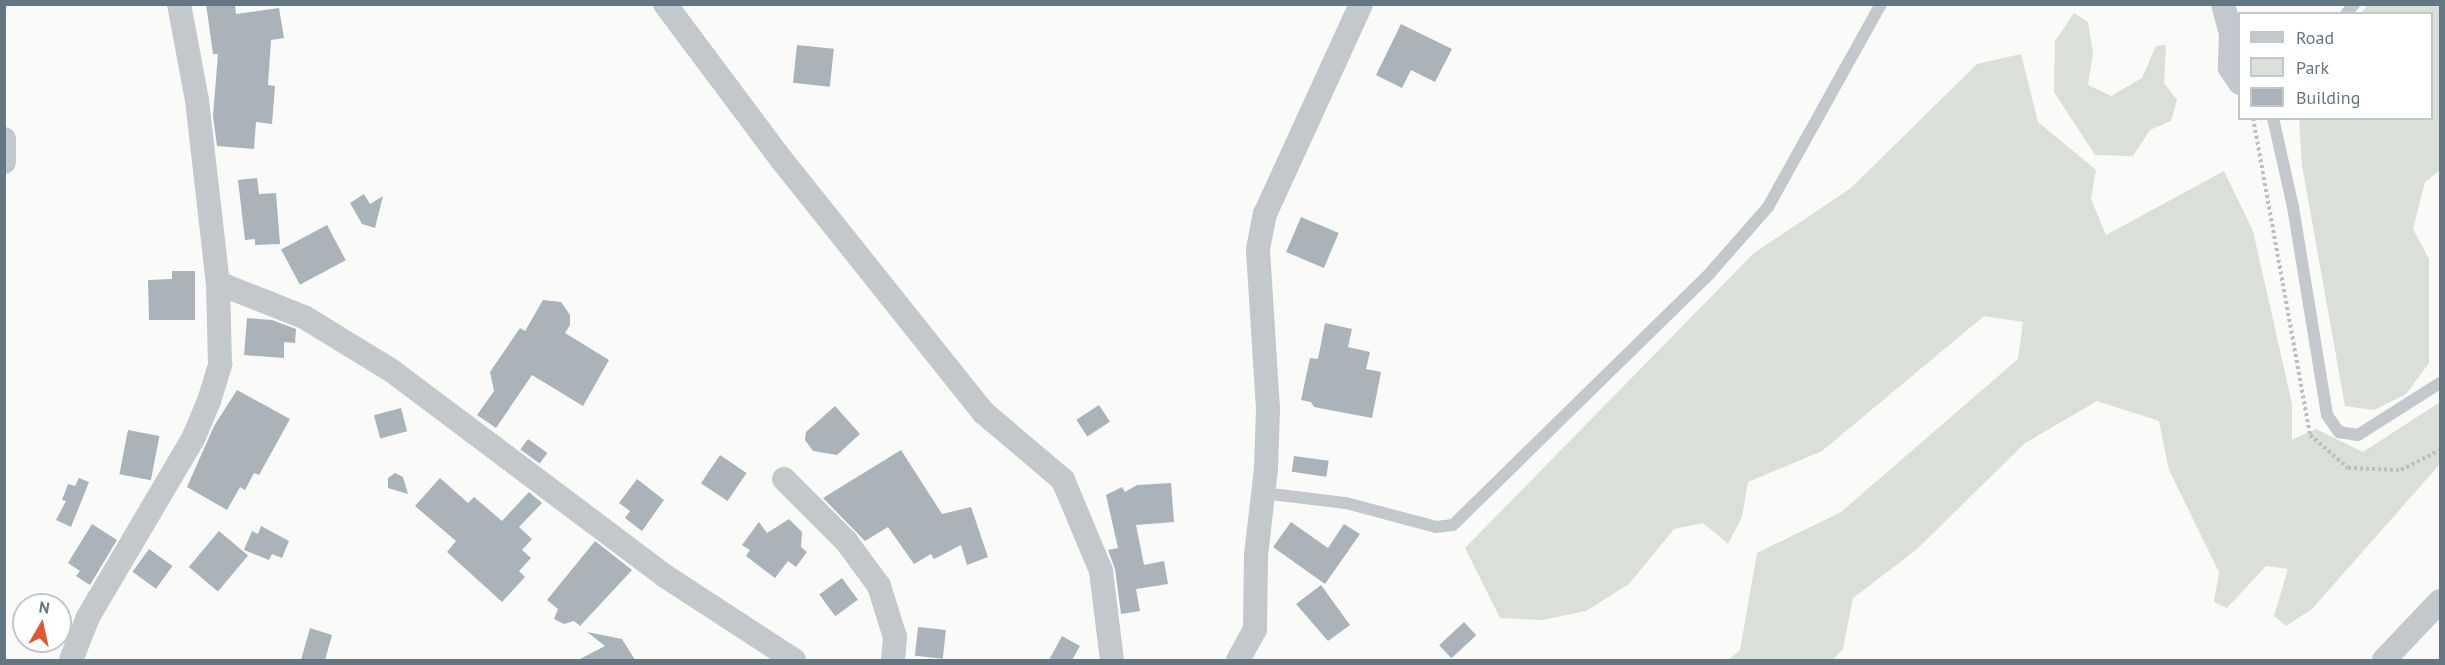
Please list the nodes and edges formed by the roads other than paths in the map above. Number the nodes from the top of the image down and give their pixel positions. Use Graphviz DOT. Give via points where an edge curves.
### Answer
graph roads {
  1 [pos="179,4"];
  2 [pos="665,4"];
  3 [pos="1361,4"];
  4 [pos="1881,4"];
  5 [pos="2223,4"];
  6 [pos="2238,79"];
  7 [pos="2273,120"];
  8 [pos="4,139"];
  9 [pos="4,162"];
  10 [pos="218,283"];
  11 [pos="2440,383"];
  12 [pos="784,479"];
  13 [pos="1263,493"];
  14 [pos="2440,601"];
  15 [pos="71,660"];
  16 [pos="794,660"];
  17 [pos="893,660"];
  18 [pos="1112,660"];
  19 [pos="1238,660"];
  20 [pos="2384,660"];
  1 -- 10 [label="street" via="197,100"];
  2 -- 18 [label="street" via="781,159 984,413 1063,480 1101,571"];
  3 -- 13 [label="street" via="1270,204 1258,249 1268,409"];
  4 -- 13 [label="lane" via="1768,207 1710,273 1453,525 1436,527 1346,503"];
  5 -- 6 [label="street" via="2231,33 2230,68"];
  7 -- 11 [label="lane" via="2293,207 2326,415 2339,432 2358,435"];
  8 -- 9 [label="street"];
  10 -- 15 [label="street" via="220,364 209,401 193,439 88,617"];
  10 -- 16 [label="street" via="304,317 392,371 665,576"];
  12 -- 17 [label="street" via="846,541 879,586 895,637"];
  13 -- 19 [label="street" via="1256,555 1255,629"];
  14 -- 20 [label="street"];
}
